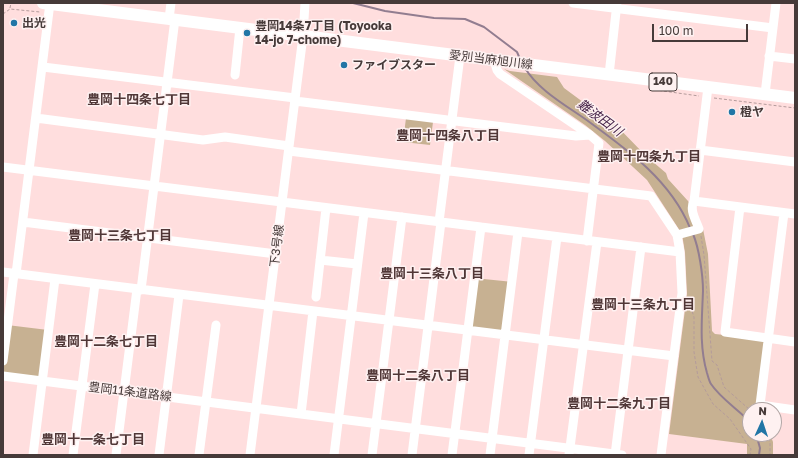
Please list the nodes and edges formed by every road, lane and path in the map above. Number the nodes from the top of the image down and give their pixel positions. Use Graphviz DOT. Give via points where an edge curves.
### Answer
graph roads {
  1 [pos="11,3"];
  2 [pos="48,3"];
  3 [pos="171,3"];
  4 [pos="305,3"];
  5 [pos="573,3"];
  6 [pos="776,3"];
  7 [pos="617,6"];
  8 [pos="10,9"];
  9 [pos="172,19"];
  10 [pos="240,28"];
  11 [pos="773,28"];
  12 [pos="303,36"];
  13 [pos="460,56"];
  14 [pos="769,56"];
  15 [pos="795,59"];
  16 [pos="500,60"];
  17 [pos="43,67"];
  18 [pos="234,75"];
  19 [pos="609,75"];
  20 [pos="166,83"];
  21 [pos="708,87"];
  22 [pos="764,94"];
  23 [pos="795,98"];
  24 [pos="295,100"];
  25 [pos="36,118"];
  26 [pos="452,120"];
  27 [pos="159,133"];
  28 [pos="590,135"];
  29 [pos="289,148"];
  30 [pos="700,150"];
  31 [pos="795,162"];
  32 [pos="3,167"];
  33 [pos="29,170"];
  34 [pos="444,170"];
  35 [pos="153,186"];
  36 [pos="594,189"];
  37 [pos="694,201"];
  38 [pos="282,202"];
  39 [pos="740,207"];
  40 [pos="326,208"];
  41 [pos="364,212"];
  42 [pos="784,212"];
  43 [pos="795,214"];
  44 [pos="402,217"];
  45 [pos="23,222"];
  46 [pos="440,222"];
  47 [pos="481,227"];
  48 [pos="698,229"];
  49 [pos="518,232"];
  50 [pos="681,234"];
  51 [pos="147,237"];
  52 [pos="557,237"];
  53 [pos="587,241"];
  54 [pos="597,242"];
  55 [pos="641,247"];
  56 [pos="680,252"];
  57 [pos="276,254"];
  58 [pos="320,260"];
  59 [pos="357,264"];
  60 [pos="3,272"];
  61 [pos="15,274"];
  62 [pos="55,279"];
  63 [pos="95,284"];
  64 [pos="139,289"];
  65 [pos="179,295"];
  66 [pos="316,297"];
  67 [pos="688,300"];
  68 [pos="270,306"];
  69 [pos="313,311"];
  70 [pos="351,315"];
  71 [pos="389,320"];
  72 [pos="216,325"];
  73 [pos="429,325"];
  74 [pos="468,330"];
  75 [pos="506,335"];
  76 [pos="767,338"];
  77 [pos="544,339"];
  78 [pos="795,342"];
  79 [pos="583,345"];
  80 [pos="628,351"];
  81 [pos="674,356"];
  82 [pos="3,361"];
  83 [pos="3,376"];
  84 [pos="42,381"];
  85 [pos="82,386"];
  86 [pos="124,392"];
  87 [pos="166,397"];
  88 [pos="206,402"];
  89 [pos="742,403"];
  90 [pos="256,408"];
  91 [pos="795,410"];
  92 [pos="301,414"];
  93 [pos="338,419"];
  94 [pos="376,424"];
  95 [pos="416,429"];
  96 [pos="455,433"];
  97 [pos="492,438"];
  98 [pos="770,442"];
  99 [pos="531,443"];
  100 [pos="570,452"];
  101 [pos="33,455"];
  102 [pos="73,455"];
  103 [pos="116,455"];
  104 [pos="159,455"];
  105 [pos="200,455"];
  106 [pos="250,455"];
  107 [pos="334,455"];
  108 [pos="372,455"];
  109 [pos="412,455"];
  110 [pos="452,455"];
  111 [pos="490,455"];
  112 [pos="529,455"];
  113 [pos="617,455"];
  114 [pos="662,455"];
  115 [pos="750,455"];
  116 [pos="770,455"];
  1 -- 8 [label="path"];
  2 -- 9 [label="main road, 愛別当麻旭川線 / 140"];
  2 -- 17 [label="street"];
  3 -- 9 [label="street"];
  4 -- 12 [label="street, 下3号線"];
  5 -- 7 [label="street"];
  6 -- 11 [label="street"];
  7 -- 11 [label="street"];
  7 -- 19 [label="street"];
  9 -- 10 [label="main road, 愛別当麻旭川線 / 140"];
  9 -- 20 [label="street"];
  10 -- 12 [label="main road, 愛別当麻旭川線 / 140"];
  10 -- 18 [label="street"];
  11 -- 14 [label="street"];
  12 -- 13 [label="main road, 愛別当麻旭川線 / 140"];
  12 -- 24 [label="street, 下3号線"];
  13 -- 16 [label="main road, 愛別当麻旭川線 / 140"];
  13 -- 26 [label="street"];
  14 -- 15 [label="street"];
  14 -- 22 [label="street"];
  16 -- 19 [label="main road, 愛別当麻旭川線 / 140"];
  16 -- 28 [label="street" via="497,70 500,74"];
  17 -- 20 [label="street"];
  17 -- 25 [label="street"];
  19 -- 21 [label="main road, 愛別当麻旭川線 / 140"];
  20 -- 24 [label="street"];
  20 -- 27 [label="street"];
  21 -- 22 [label="main road, 愛別当麻旭川線 / 140"];
  21 -- 30 [label="street"];
  22 -- 23 [label="main road, 愛別当麻旭川線 / 140"];
  24 -- 26 [label="street"];
  24 -- 29 [label="street, 下3号線"];
  25 -- 27 [label="street"];
  25 -- 33 [label="street"];
  26 -- 28 [label="street" via="576,136"];
  26 -- 34 [label="street"];
  27 -- 29 [label="street" via="203,140 225,137"];
  27 -- 35 [label="street"];
  28 -- 36 [label="street" via="599,143"];
  29 -- 34 [label="street"];
  29 -- 38 [label="street, 下3号線"];
  30 -- 31 [label="street"];
  30 -- 37 [label="street"];
  32 -- 33 [label="street"];
  33 -- 35 [label="street"];
  33 -- 45 [label="street"];
  34 -- 36 [label="street"];
  34 -- 46 [label="street"];
  35 -- 38 [label="street"];
  35 -- 51 [label="street"];
  36 -- 50 [label="street" via="651,196"];
  36 -- 53 [label="street"];
  37 -- 39 [label="street"];
  37 -- 48 [label="street" via="692,212"];
  38 -- 40 [label="street"];
  38 -- 57 [label="street, 下3号線"];
  39 -- 42 [label="street"];
  39 -- 76 [label="street" via="724,332"];
  40 -- 41 [label="street"];
  40 -- 58 [label="street"];
  41 -- 44 [label="street"];
  41 -- 59 [label="street"];
  42 -- 43 [label="street"];
  42 -- 76 [label="street"];
  44 -- 46 [label="street"];
  44 -- 71 [label="street"];
  45 -- 51 [label="street"];
  45 -- 61 [label="street"];
  46 -- 47 [label="street"];
  46 -- 73 [label="street"];
  47 -- 49 [label="street"];
  47 -- 74 [label="street"];
  48 -- 50 [label="street"];
  48 -- 89 [label="path" via="704,255 712,361 717,365 724,387"];
  49 -- 52 [label="street"];
  49 -- 75 [label="street"];
  50 -- 56 [label="street"];
  51 -- 57 [label="street"];
  51 -- 64 [label="street"];
  52 -- 53 [label="street"];
  52 -- 77 [label="street"];
  53 -- 54 [label="street"];
  54 -- 55 [label="street"];
  54 -- 79 [label="street"];
  55 -- 56 [label="street"];
  55 -- 80 [label="street"];
  56 -- 81 [label="street" via="682,293"];
  57 -- 68 [label="street, 下3号線"];
  58 -- 59 [label="street"];
  58 -- 66 [label="street"];
  59 -- 70 [label="street"];
  60 -- 61 [label="street"];
  61 -- 62 [label="street"];
  61 -- 82 [label="street"];
  62 -- 63 [label="street"];
  62 -- 84 [label="street"];
  63 -- 64 [label="street"];
  63 -- 85 [label="street"];
  64 -- 65 [label="street"];
  64 -- 86 [label="street"];
  65 -- 68 [label="street"];
  65 -- 87 [label="street"];
  67 -- 115 [label="path" via="694,317 694,352 698,377 713,404 730,419 751,449"];
  68 -- 69 [label="street"];
  68 -- 90 [label="street, 下3号線"];
  69 -- 70 [label="street"];
  69 -- 92 [label="street"];
  70 -- 71 [label="street"];
  70 -- 93 [label="street"];
  71 -- 73 [label="street"];
  71 -- 94 [label="street"];
  72 -- 88 [label="street"];
  73 -- 74 [label="street"];
  73 -- 95 [label="street"];
  74 -- 75 [label="street"];
  74 -- 96 [label="street"];
  75 -- 77 [label="street"];
  75 -- 97 [label="street"];
  76 -- 78 [label="street"];
  76 -- 91 [label="street" via="760,405"];
  77 -- 79 [label="street"];
  77 -- 99 [label="street"];
  79 -- 80 [label="street"];
  79 -- 100 [label="street"];
  80 -- 81 [label="street"];
  80 -- 113 [label="street"];
  81 -- 114 [label="street"];
  83 -- 84 [label="street, 豊岡11条道路線"];
  84 -- 85 [label="street, 豊岡11条道路線"];
  84 -- 101 [label="street"];
  85 -- 86 [label="street, 豊岡11条道路線"];
  85 -- 102 [label="street"];
  86 -- 87 [label="street, 豊岡11条道路線"];
  86 -- 103 [label="street"];
  87 -- 88 [label="street, 豊岡11条道路線"];
  87 -- 104 [label="street"];
  88 -- 90 [label="street, 豊岡11条道路線"];
  88 -- 105 [label="street"];
  90 -- 92 [label="street, 豊岡11条道路線"];
  90 -- 106 [label="street, 下3号線"];
  92 -- 93 [label="street, 豊岡11条道路線"];
  93 -- 94 [label="street, 豊岡11条道路線"];
  93 -- 107 [label="street"];
  94 -- 95 [label="street, 豊岡11条道路線"];
  94 -- 108 [label="street"];
  95 -- 96 [label="street, 豊岡11条道路線"];
  95 -- 109 [label="street"];
  96 -- 97 [label="street, 豊岡11条道路線"];
  96 -- 110 [label="street"];
  97 -- 99 [label="street, 豊岡11条道路線"];
  97 -- 111 [label="street"];
  98 -- 116 [label="path"];
  99 -- 100 [label="street, 豊岡11条道路線"];
  99 -- 112 [label="street"];
  100 -- 113 [label="street, 豊岡11条道路線"];
}
